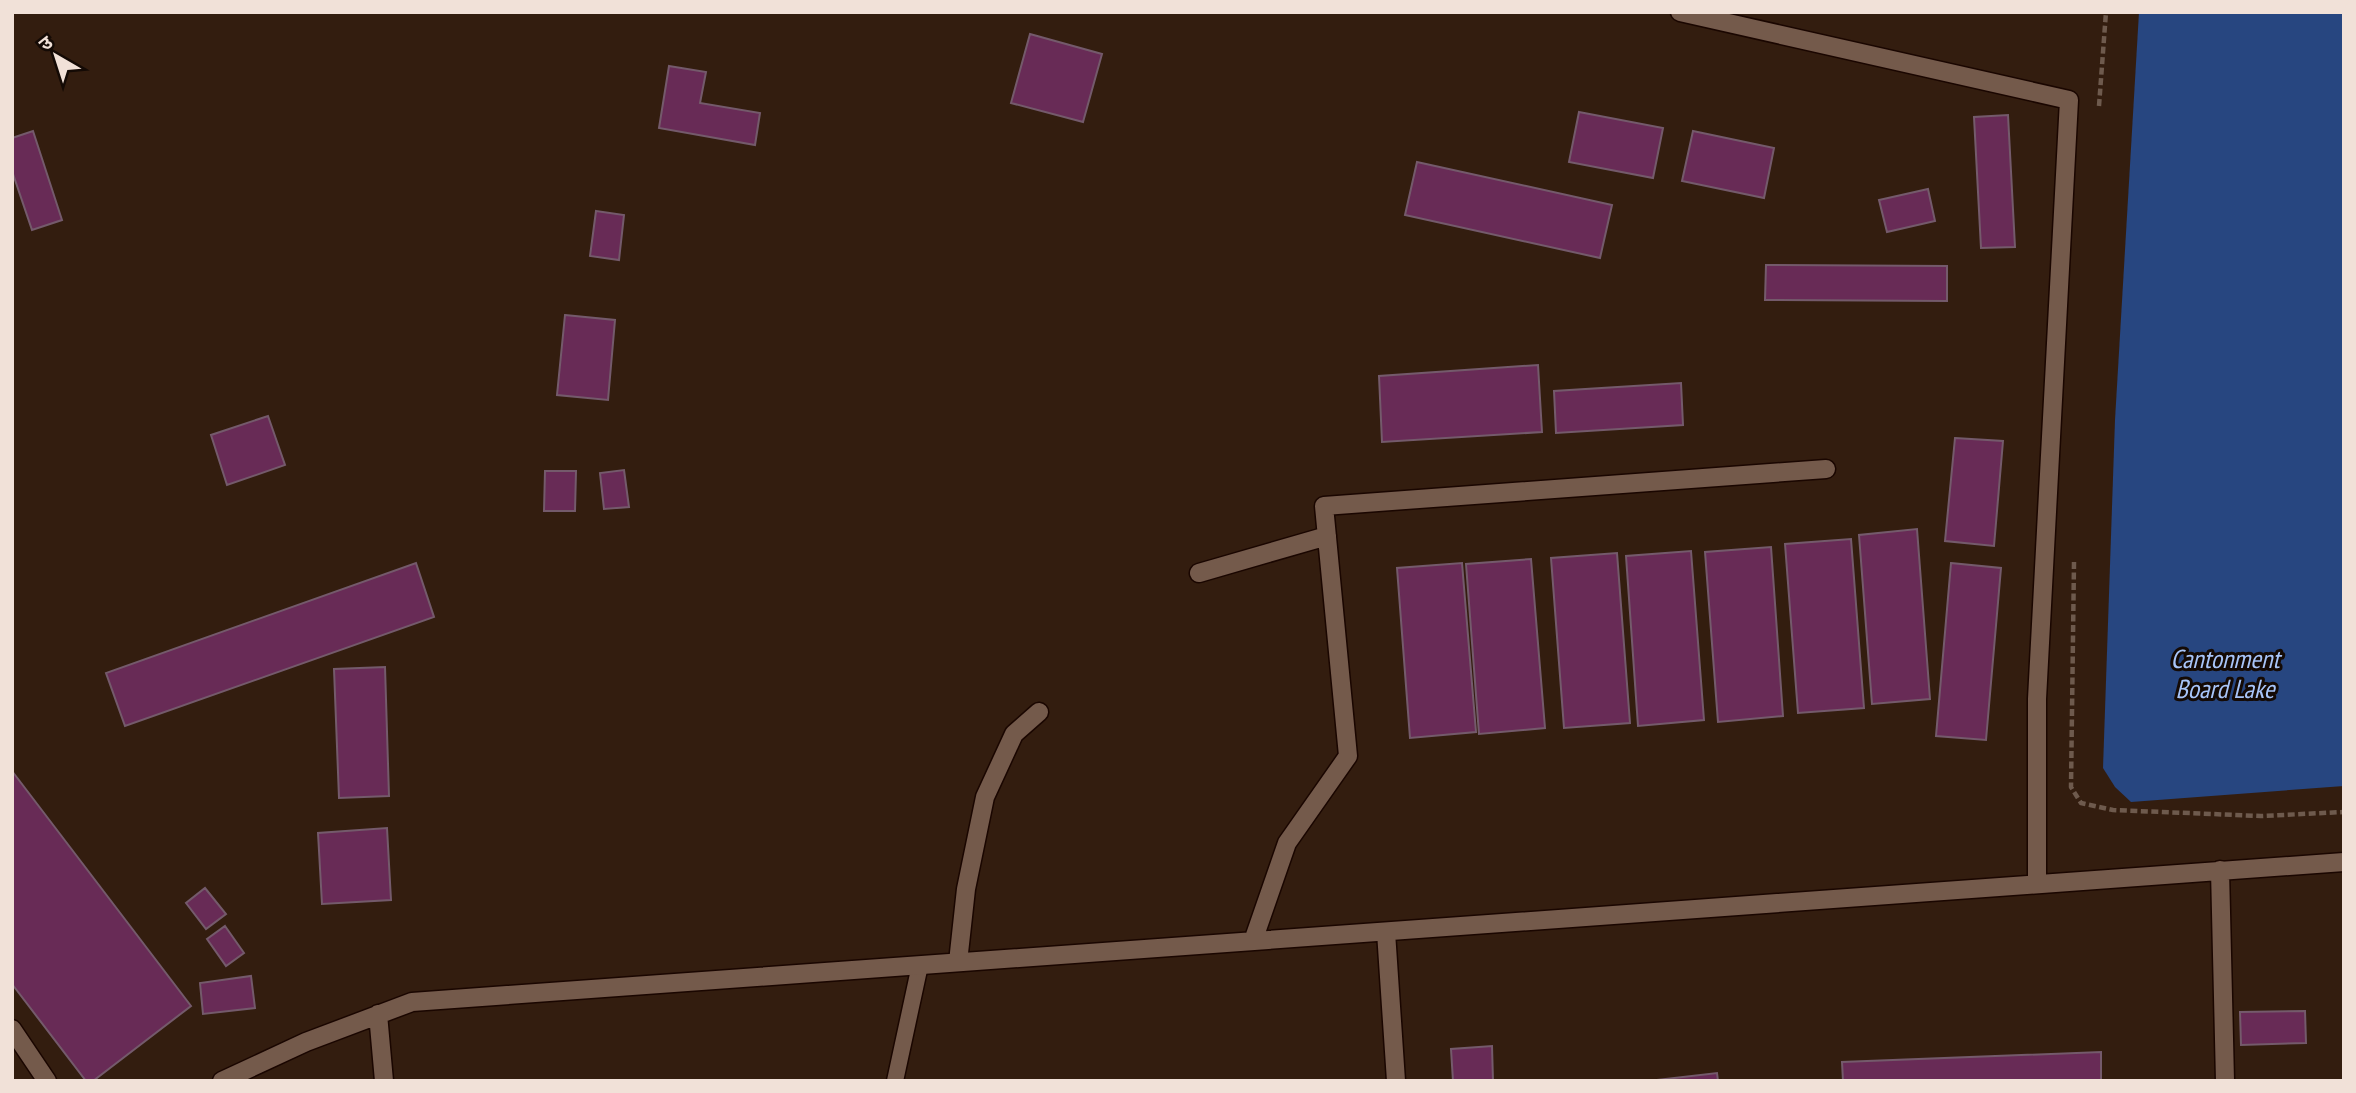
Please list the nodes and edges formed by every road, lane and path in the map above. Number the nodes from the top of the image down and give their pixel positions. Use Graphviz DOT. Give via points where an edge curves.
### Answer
graph roads {
  1 [pos="1679,12"];
  2 [pos="2106,12"];
  3 [pos="2098,107"];
  4 [pos="1826,469"];
  5 [pos="1326,536"];
  6 [pos="2074,560"];
  7 [pos="1199,573"];
  8 [pos="1040,712"];
  9 [pos="2344,812"];
  10 [pos="2344,862"];
  11 [pos="2220,870"];
  12 [pos="2037,883"];
  13 [pos="1386,932"];
  14 [pos="1253,941"];
  15 [pos="958,962"];
  16 [pos="920,965"];
  17 [pos="378,1014"];
  18 [pos="12,1029"];
  19 [pos="47,1081"];
  20 [pos="222,1081"];
  21 [pos="384,1081"];
  22 [pos="895,1081"];
  23 [pos="1396,1081"];
  24 [pos="2225,1081"];
  1 -- 12 [label="street" via="2069,100 2037,699"];
  2 -- 3 [label="path"];
  4 -- 5 [label="street" via="1324,506"];
  5 -- 7 [label="street"];
  5 -- 14 [label="street" via="1348,756 1287,843"];
  6 -- 9 [label="path" via="2071,787 2081,803 2113,810 2261,816"];
  8 -- 15 [label="street" via="1014,734 985,797 966,889"];
  10 -- 11 [label="street"];
  11 -- 12 [label="street"];
  11 -- 24 [label="street"];
  12 -- 13 [label="street"];
  13 -- 14 [label="street"];
  13 -- 23 [label="street"];
  14 -- 15 [label="street"];
  15 -- 16 [label="street"];
  16 -- 17 [label="street" via="411,1002"];
  16 -- 22 [label="lane"];
  17 -- 20 [label="street"];
  17 -- 21 [label="street"];
  18 -- 19 [label="street"];
}
